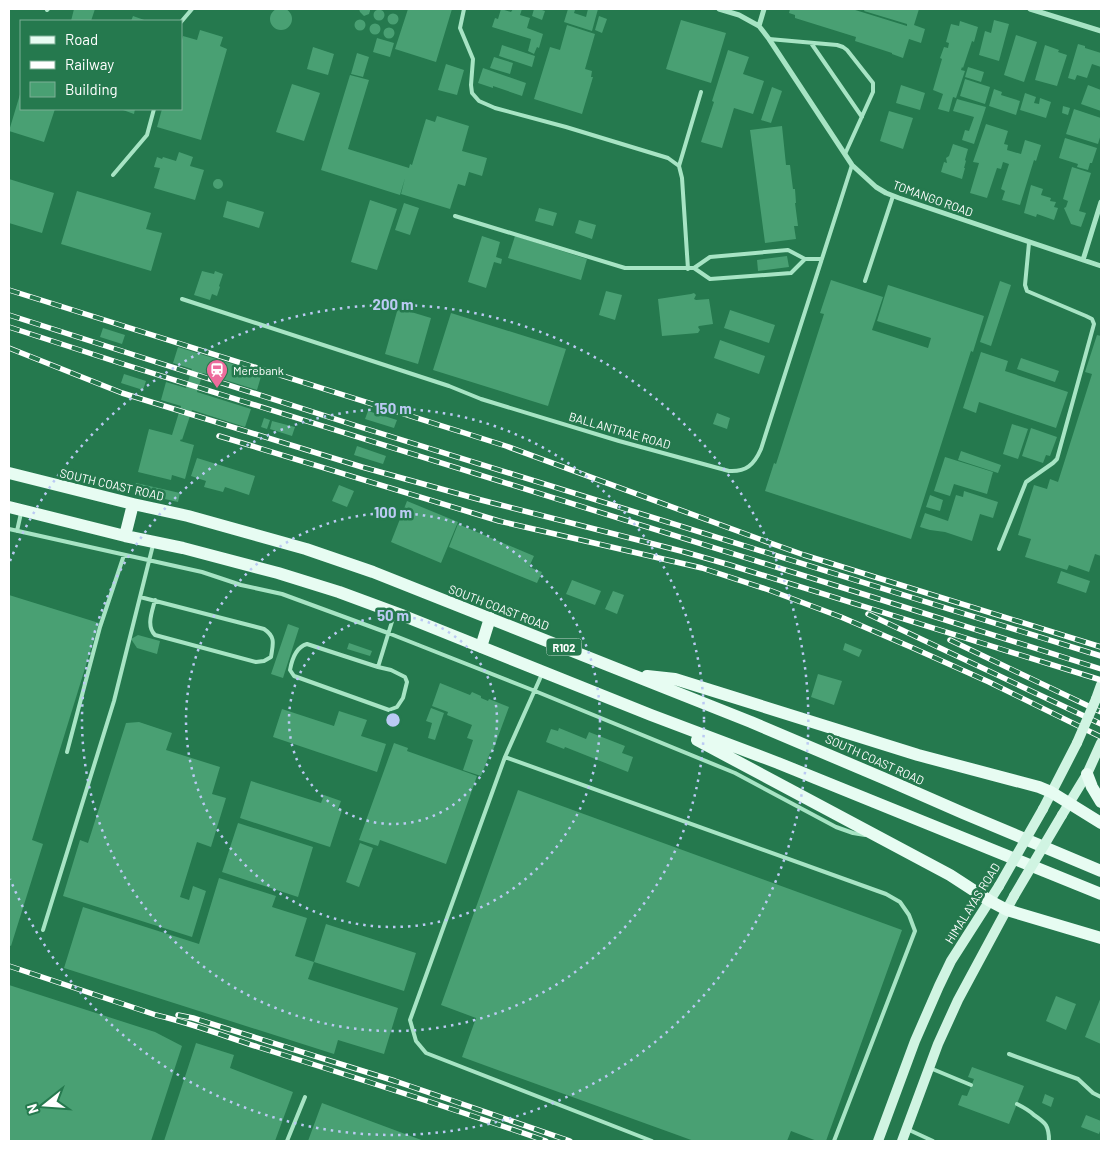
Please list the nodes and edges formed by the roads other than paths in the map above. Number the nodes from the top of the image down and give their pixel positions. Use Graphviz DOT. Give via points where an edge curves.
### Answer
graph roads {
  1 [pos="192,9"];
  2 [pos="464,9"];
  3 [pos="719,9"];
  4 [pos="764,9"];
  5 [pos="1030,9"];
  6 [pos="182,21"];
  7 [pos="759,26"];
  8 [pos="1101,31"];
  9 [pos="769,39"];
  10 [pos="810,42"];
  11 [pos="701,92"];
  12 [pos="154,110"];
  13 [pos="862,117"];
  14 [pos="845,154"];
  15 [pos="852,165"];
  16 [pos="679,166"];
  17 [pos="113,175"];
  18 [pos="893,196"];
  19 [pos="1101,202"];
  20 [pos="455,216"];
  21 [pos="1029,243"];
  22 [pos="805,259"];
  23 [pos="822,259"];
  24 [pos="1083,260"];
  25 [pos="1101,266"];
  26 [pos="694,268"];
  27 [pos="688,269"];
  28 [pos="865,281"];
  29 [pos="182,299"];
  30 [pos="9,473"];
  31 [pos="132,504"];
  32 [pos="15,509"];
  33 [pos="9,529"];
  34 [pos="17,531"];
  35 [pos="124,536"];
  36 [pos="154,542"];
  37 [pos="999,549"];
  38 [pos="124,555"];
  39 [pos="149,560"];
  40 [pos="140,597"];
  41 [pos="155,600"];
  42 [pos="394,612"];
  43 [pos="490,618"];
  44 [pos="388,633"];
  45 [pos="481,647"];
  46 [pos="378,668"];
  47 [pos="543,672"];
  48 [pos="637,676"];
  49 [pos="1101,685"];
  50 [pos="535,691"];
  51 [pos="1099,700"];
  52 [pos="651,715"];
  53 [pos="1101,743"];
  54 [pos="67,752"];
  55 [pos="505,757"];
  56 [pos="1087,774"];
  57 [pos="1051,792"];
  58 [pos="1101,802"];
  59 [pos="1070,803"];
  60 [pos="1101,822"];
  61 [pos="880,837"];
  62 [pos="1101,871"];
  63 [pos="1101,894"];
  64 [pos="990,901"];
  65 [pos="1007,910"];
  66 [pos="43,930"];
  67 [pos="1101,938"];
  68 [pos="1009,1054"];
  69 [pos="930,1068"];
  70 [pos="971,1085"];
  71 [pos="305,1097"];
  72 [pos="1101,1097"];
  73 [pos="1017,1104"];
  74 [pos="907,1129"];
  75 [pos="287,1141"];
  76 [pos="652,1141"];
  77 [pos="834,1141"];
  78 [pos="878,1141"];
  79 [pos="902,1141"];
  80 [pos="933,1141"];
  81 [pos="1049,1141"];
  1 -- 6 [label="lane"];
  2 -- 16 [label="lane" via="460,28 473,59 472,93 479,101 668,158"];
  3 -- 7 [label="street, TOMANGO ROAD"];
  4 -- 7 [label="street"];
  5 -- 8 [label="street"];
  7 -- 9 [label="street, TOMANGO ROAD"];
  9 -- 10 [label="lane"];
  9 -- 14 [label="street, TOMANGO ROAD"];
  10 -- 13 [label="lane"];
  10 -- 13 [label="lane" via="837,45 848,50 873,83 873,92"];
  11 -- 16 [label="lane"];
  12 -- 17 [label="lane" via="147,136"];
  13 -- 14 [label="lane"];
  14 -- 15 [label="street, TOMANGO ROAD"];
  15 -- 18 [label="street, TOMANGO ROAD" via="876,187"];
  15 -- 23 [label="lane, BALLANTRAE ROAD"];
  16 -- 27 [label="lane"];
  18 -- 21 [label="street, TOMANGO ROAD"];
  18 -- 28 [label="lane"];
  19 -- 24 [label="street"];
  20 -- 27 [label="lane" via="625,268"];
  21 -- 24 [label="street, TOMANGO ROAD"];
  21 -- 37 [label="lane" via="1024,285 1027,291 1086,316 1094,324 1056,459 1026,482"];
  22 -- 23 [label="lane"];
  22 -- 26 [label="lane" via="788,250 710,258"];
  22 -- 26 [label="lane" via="791,273 710,279"];
  23 -- 29 [label="lane, BALLANTRAE ROAD" via="758,457 750,466 735,471 619,441 481,399"];
  24 -- 25 [label="street, TOMANGO ROAD"];
  26 -- 27 [label="lane"];
  30 -- 31 [label="main road, SOUTH COAST ROAD / R102"];
  31 -- 35 [label="main road"];
  31 -- 43 [label="main road, SOUTH COAST ROAD / R102" via="306,549"];
  32 -- 34 [label="lane"];
  32 -- 35 [label="main road, R102"];
  33 -- 34 [label="lane"];
  34 -- 38 [label="lane"];
  35 -- 36 [label="main road, R102"];
  36 -- 39 [label="lane"];
  36 -- 42 [label="main road, R102" via="278,573"];
  38 -- 39 [label="lane"];
  38 -- 54 [label="lane" via="100,627"];
  39 -- 40 [label="lane"];
  39 -- 44 [label="lane" via="282,594"];
  40 -- 41 [label="lane"];
  40 -- 66 [label="lane" via="114,701"];
  41 -- 41 [label="lane" via="264,629 274,642 271,657 256,662 155,635 149,626"];
  42 -- 44 [label="lane"];
  42 -- 45 [label="main road, R102"];
  43 -- 45 [label="main road"];
  43 -- 48 [label="main road, SOUTH COAST ROAD / R102"];
  44 -- 46 [label="lane"];
  44 -- 50 [label="lane"];
  45 -- 47 [label="main road, R102"];
  46 -- 46 [label="lane" via="391,670 407,680 403,698 394,709 385,709 303,680 290,670 296,651 308,644"];
  47 -- 50 [label="lane"];
  47 -- 52 [label="main road, R102"];
  48 -- 57 [label="main road" via="675,679 918,755"];
  48 -- 62 [label="main road, SOUTH COAST ROAD / R102" via="813,747"];
  49 -- 51 [label="street, HIMALAYAS ROAD"];
  50 -- 55 [label="lane"];
  50 -- 61 [label="lane" via="735,773 836,827"];
  51 -- 57 [label="street, HIMALAYAS ROAD, bridge"];
  52 -- 61 [label="main road"];
  52 -- 63 [label="main road, R102"];
  53 -- 56 [label="street"];
  55 -- 76 [label="lane" via="410,1020 416,1041 426,1053"];
  55 -- 77 [label="lane" via="886,894 900,902 915,931"];
  56 -- 58 [label="main road"];
  56 -- 59 [label="street"];
  57 -- 59 [label="main road"];
  57 -- 64 [label="street, HIMALAYAS ROAD, bridge"];
  59 -- 60 [label="main road"];
  59 -- 65 [label="street, bridge"];
  61 -- 64 [label="main road"];
  64 -- 65 [label="main road"];
  64 -- 78 [label="street, HIMALAYAS ROAD" via="938,986"];
  65 -- 67 [label="main road"];
  65 -- 69 [label="street" via="958,1000"];
  68 -- 72 [label="lane" via="1078,1079"];
  69 -- 70 [label="lane"];
  69 -- 74 [label="street"];
  71 -- 75 [label="lane"];
  73 -- 81 [label="lane" via="1045,1122"];
  74 -- 79 [label="street"];
  74 -- 80 [label="lane"];
}
